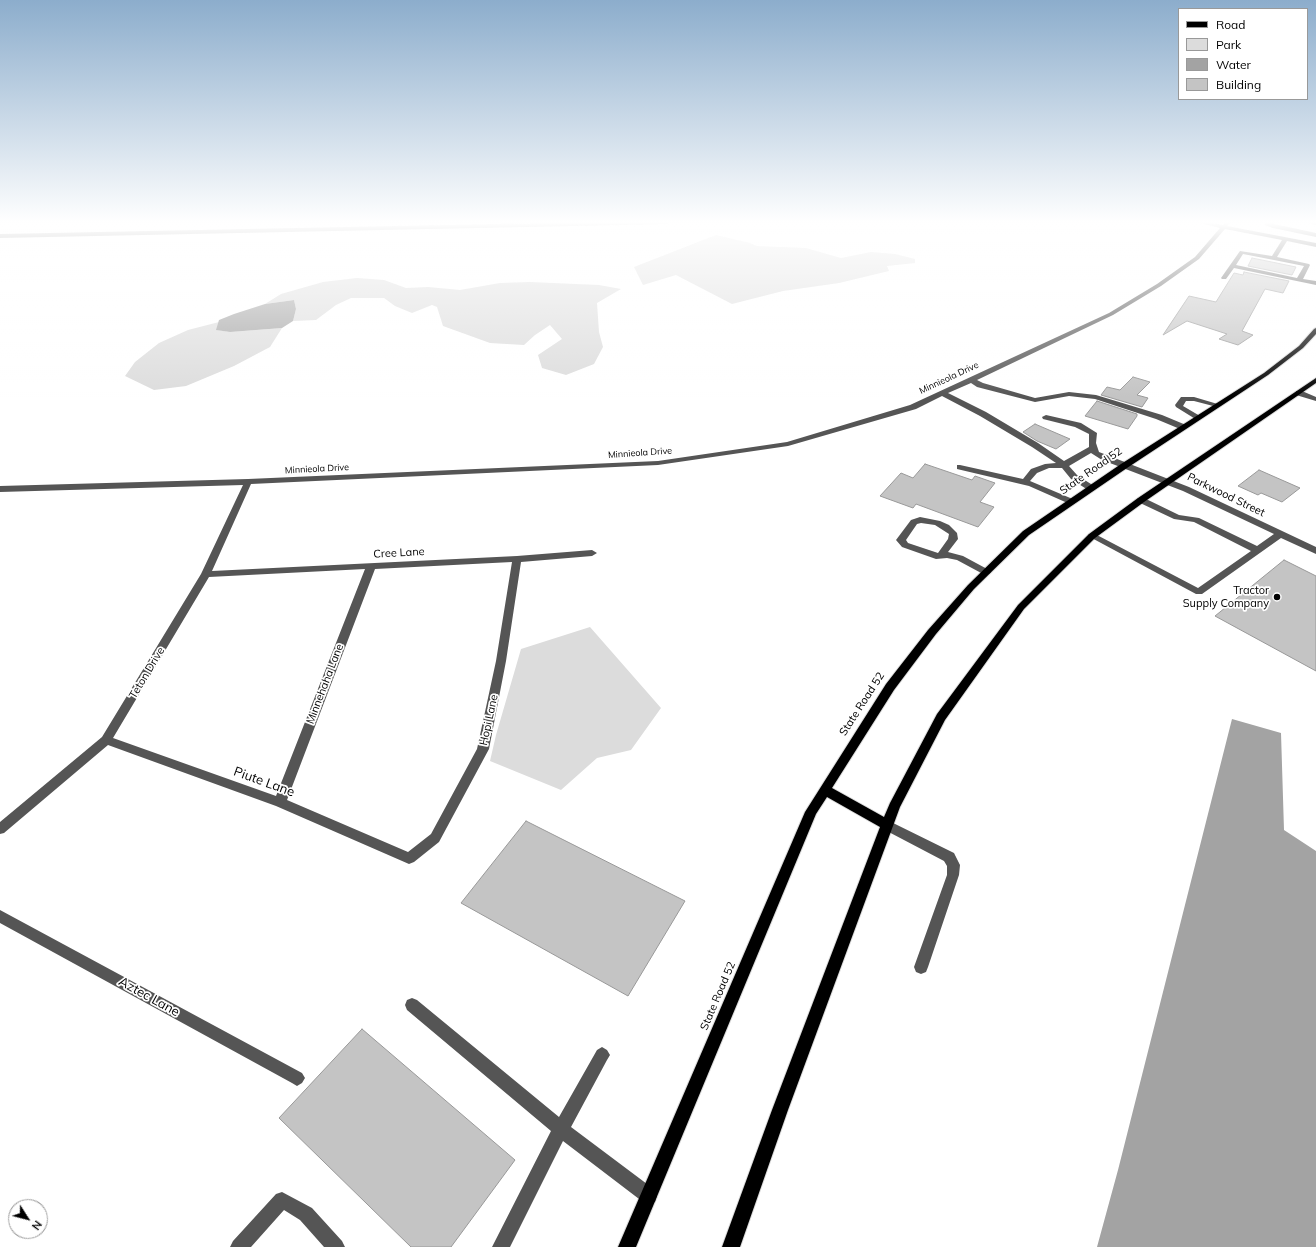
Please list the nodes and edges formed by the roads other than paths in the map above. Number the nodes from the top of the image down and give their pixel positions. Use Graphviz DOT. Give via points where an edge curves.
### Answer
graph roads {
  1 [pos="1167,280"];
  2 [pos="1300,280"];
  3 [pos="1316,283"];
  4 [pos="1316,330"];
  5 [pos="970,379"];
  6 [pos="1316,380"];
  7 [pos="941,393"];
  8 [pos="1299,393"];
  9 [pos="1316,399"];
  10 [pos="1217,406"];
  11 [pos="1046,417"];
  12 [pos="1197,418"];
  13 [pos="1183,427"];
  14 [pos="1094,448"];
  15 [pos="1064,465"];
  16 [pos="1124,466"];
  17 [pos="960,467"];
  18 [pos="248,482"];
  19 [pos="1026,482"];
  20 [pos="1169,482"];
  21 [pos="0,488"];
  22 [pos="1092,488"];
  23 [pos="1141,500"];
  24 [pos="1072,502"];
  25 [pos="1280,534"];
  26 [pos="1092,536"];
  27 [pos="1257,550"];
  28 [pos="1316,551"];
  29 [pos="592,553"];
  30 [pos="941,555"];
  31 [pos="517,559"];
  32 [pos="371,566"];
  33 [pos="986,572"];
  34 [pos="206,574"];
  35 [pos="106,740"];
  36 [pos="825,790"];
  37 [pos="280,802"];
  38 [pos="887,825"];
  39 [pos="0,829"];
  40 [pos="409,858"];
  41 [pos="0,916"];
  42 [pos="921,967"];
  43 [pos="412,1005"];
  44 [pos="602,1055"];
  45 [pos="297,1078"];
  46 [pos="561,1129"];
  47 [pos="649,1196"];
  48 [pos="239,1247"];
  49 [pos="336,1247"];
  50 [pos="501,1247"];
  51 [pos="628,1247"];
  52 [pos="731,1247"];
  1 -- 5 [label="street, Minnieola Drive" via="1110,314"];
  2 -- 3 [label="street"];
  4 -- 10 [label="main road, State Road 52" via="1302,347"];
  5 -- 7 [label="street, Minnieola Drive"];
  5 -- 13 [label="street" via="980,385 1035,400 1069,394 1096,397"];
  6 -- 8 [label="main road"];
  7 -- 15 [label="street" via="983,414"];
  7 -- 18 [label="street, Minnieola Drive" via="912,407 788,444 658,463"];
  8 -- 9 [label="street"];
  8 -- 20 [label="main road"];
  10 -- 12 [label="main road, State Road 52"];
  10 -- 12 [label="street" via="1194,399 1184,400 1179,404 1183,410"];
  11 -- 14 [label="street" via="1078,425 1093,433"];
  12 -- 13 [label="main road, State Road 52"];
  13 -- 16 [label="main road, State Road 52"];
  14 -- 15 [label="street"];
  14 -- 16 [label="street, Parkwood Street" via="1095,453"];
  15 -- 19 [label="street" via="1048,466 1034,471"];
  15 -- 22 [label="street" via="1074,477"];
  16 -- 20 [label="street, Parkwood Street"];
  16 -- 22 [label="main road, State Road 52"];
  17 -- 19 [label="street"];
  18 -- 21 [label="street, Minnieola Drive"];
  18 -- 34 [label="street, Teton Drive"];
  19 -- 24 [label="street"];
  20 -- 23 [label="main road"];
  20 -- 25 [label="street, Parkwood Street"];
  22 -- 24 [label="main road, State Road 52"];
  23 -- 26 [label="main road"];
  23 -- 27 [label="street" via="1177,518 1196,520"];
  24 -- 33 [label="main road, State Road 52" via="1026,533"];
  25 -- 27 [label="street"];
  25 -- 28 [label="street, Parkwood Street"];
  26 -- 27 [label="street" via="1199,592"];
  26 -- 38 [label="main road" via="1021,608 941,717"];
  29 -- 31 [label="street, Cree Lane"];
  30 -- 30 [label="street" via="930,554 902,543 914,522 920,520 937,523 953,532 953,539"];
  30 -- 33 [label="street" via="960,558"];
  31 -- 32 [label="street, Cree Lane"];
  31 -- 40 [label="street, Hopi Lane" via="501,661 483,749 434,838"];
  32 -- 34 [label="street, Cree Lane"];
  32 -- 37 [label="street, Minnehaha Lane"];
  33 -- 36 [label="main road, State Road 52" via="932,632 890,687"];
  34 -- 35 [label="street, Teton Drive"];
  35 -- 37 [label="street, Piute Lane"];
  35 -- 39 [label="street, Teton Drive"];
  36 -- 38 [label="main road"];
  36 -- 47 [label="main road, State Road 52" via="811,812"];
  37 -- 40 [label="street, Piute Lane"];
  38 -- 42 [label="street" via="949,858 954,865 953,875"];
  38 -- 52 [label="main road"];
  41 -- 45 [label="street, Aztec Lane"];
  43 -- 46 [label="street"];
  44 -- 46 [label="street"];
  46 -- 47 [label="street"];
  46 -- 50 [label="street"];
  47 -- 51 [label="main road, State Road 52"];
  48 -- 49 [label="street" via="282,1200 306,1214"];
}
